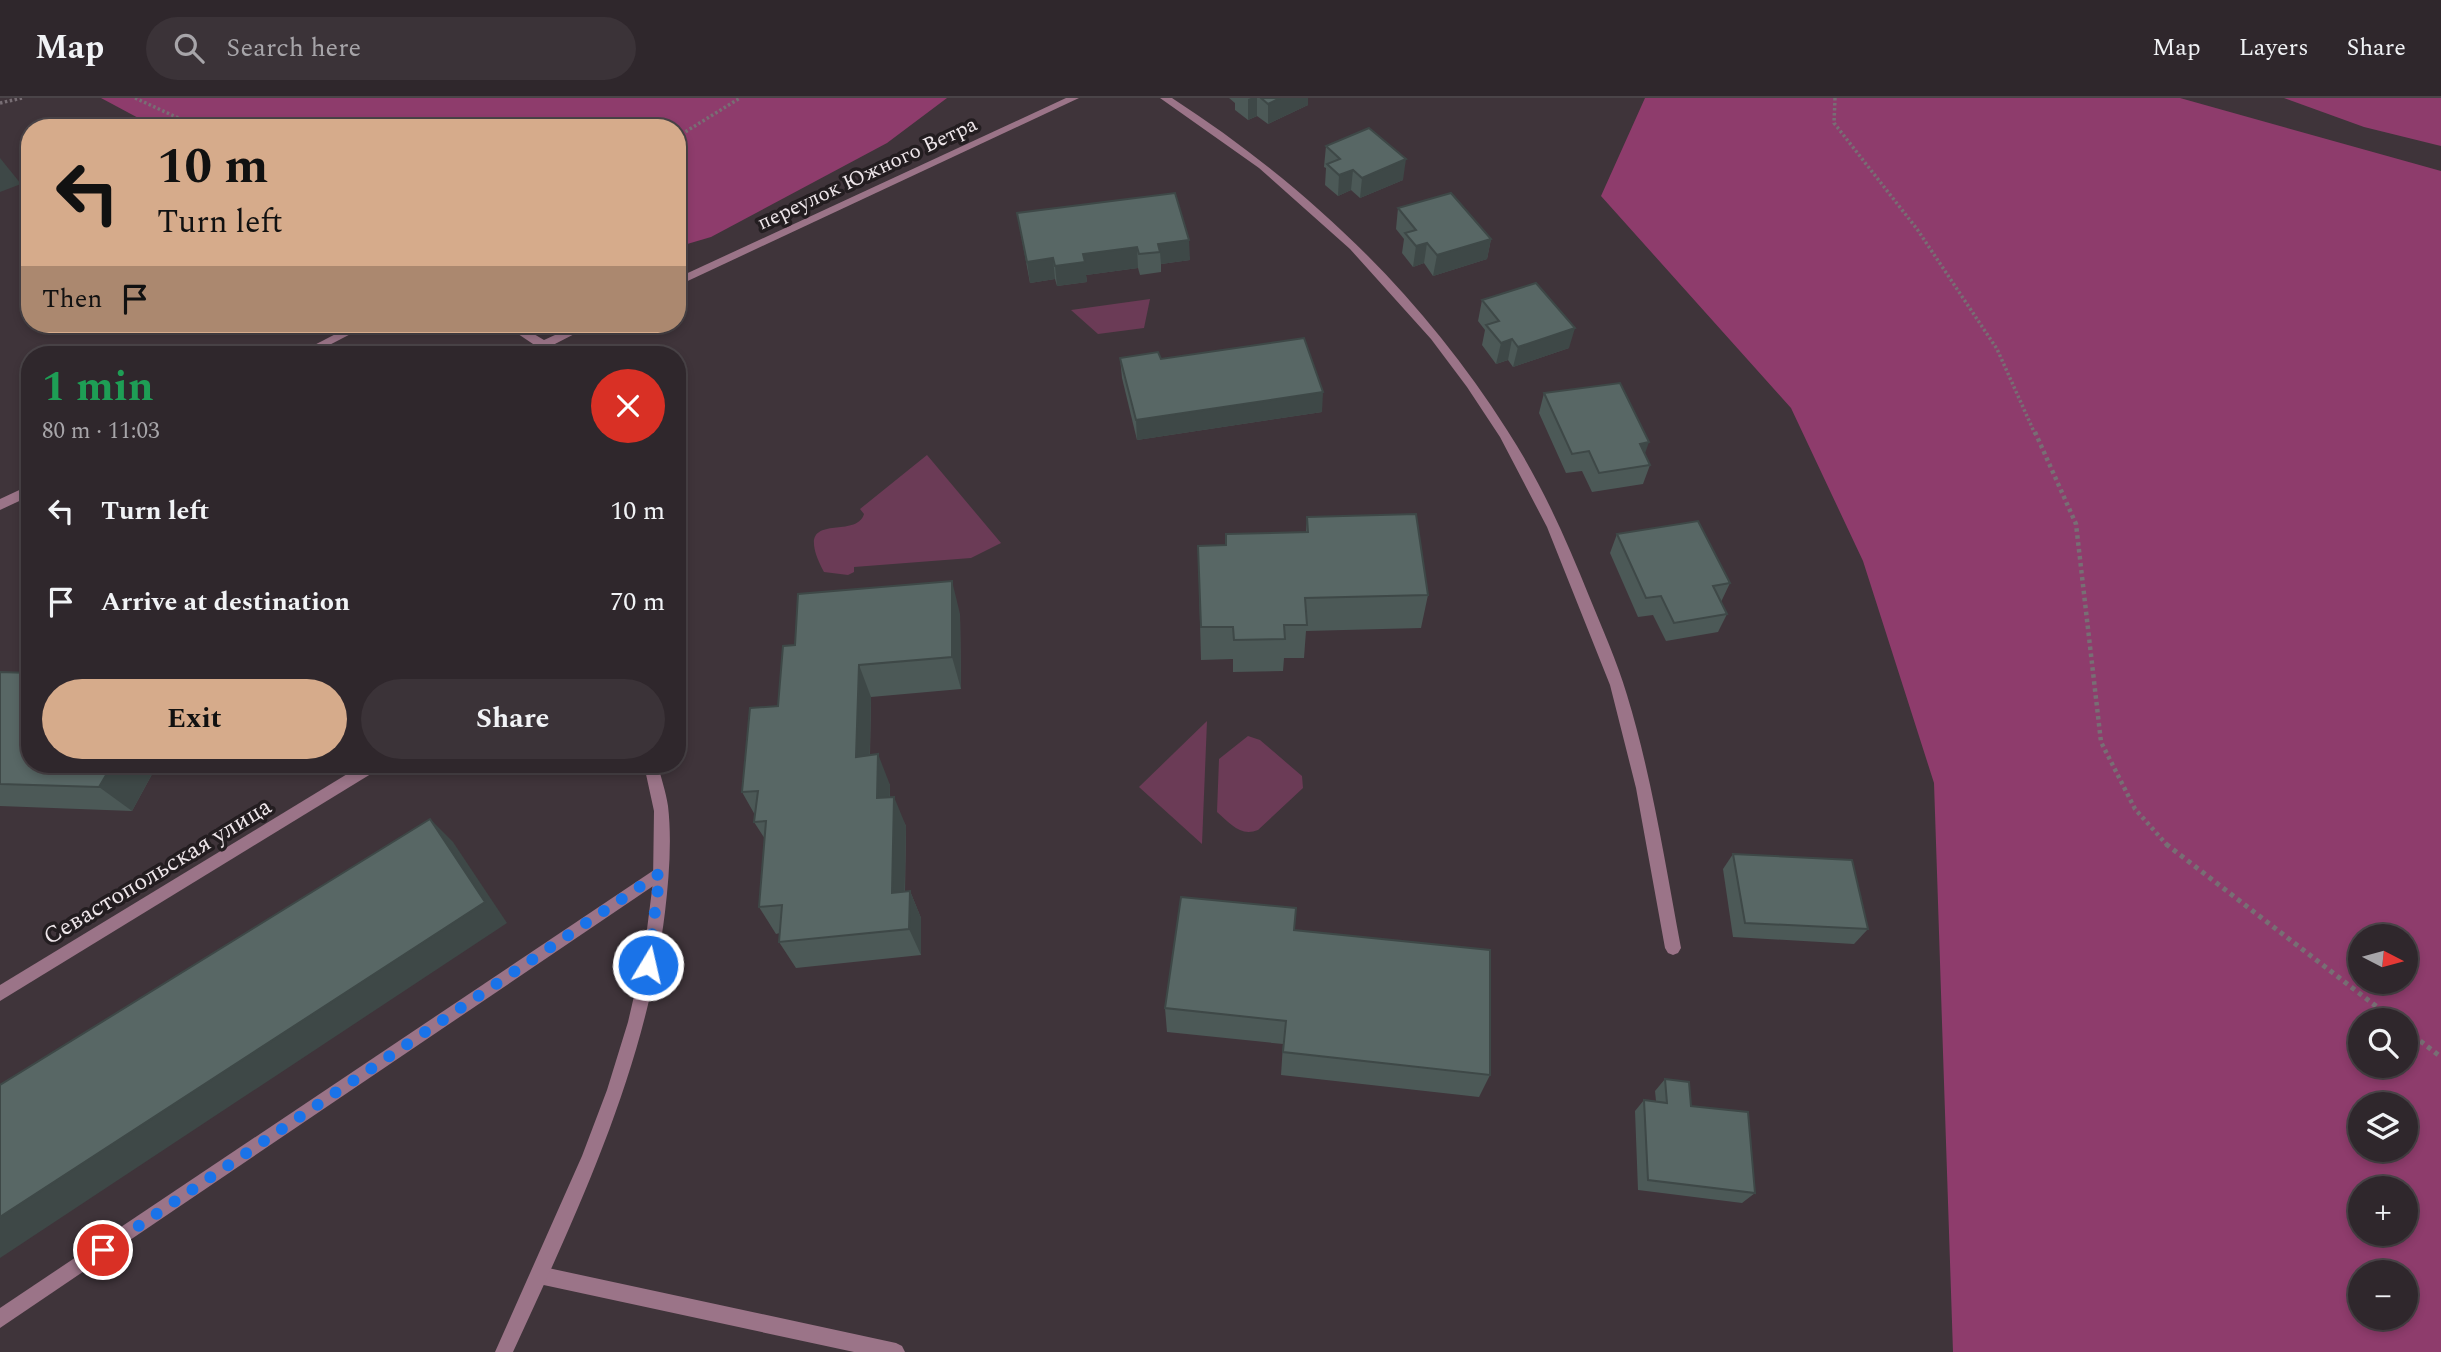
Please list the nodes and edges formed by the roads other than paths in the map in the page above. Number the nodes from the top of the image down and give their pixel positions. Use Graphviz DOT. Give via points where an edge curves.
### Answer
graph roads {
  1 [pos="1074,98"];
  2 [pos="1165,98"];
  3 [pos="686,278"];
  4 [pos="346,333"];
  5 [pos="524,333"];
  6 [pos="569,333"];
  7 [pos="543,345"];
  8 [pos="319,346"];
  9 [pos="21,494"];
  10 [pos="0,505"];
  11 [pos="361,773"];
  12 [pos="653,773"];
  13 [pos="660,873"];
  14 [pos="1672,948"];
  15 [pos="0,994"];
  16 [pos="538,1275"];
  17 [pos="0,1319"];
  18 [pos="504,1352"];
  19 [pos="896,1352"];
  1 -- 3 [label="street, переулок Южного Ветра"];
  2 -- 14 [label="street" via="1198,118 1318,211 1417,313 1504,434 1569,560 1619,692 1634,746"];
  4 -- 8 [label="street"];
  5 -- 7 [label="street"];
  6 -- 7 [label="street"];
  9 -- 10 [label="street"];
  11 -- 15 [label="street, Севастопольская улица"];
  12 -- 13 [label="street" via="661,809"];
  13 -- 16 [label="street" via="648,965 632,1036 600,1136"];
  13 -- 17 [label="street"];
  16 -- 18 [label="street"];
  16 -- 19 [label="street"];
}
